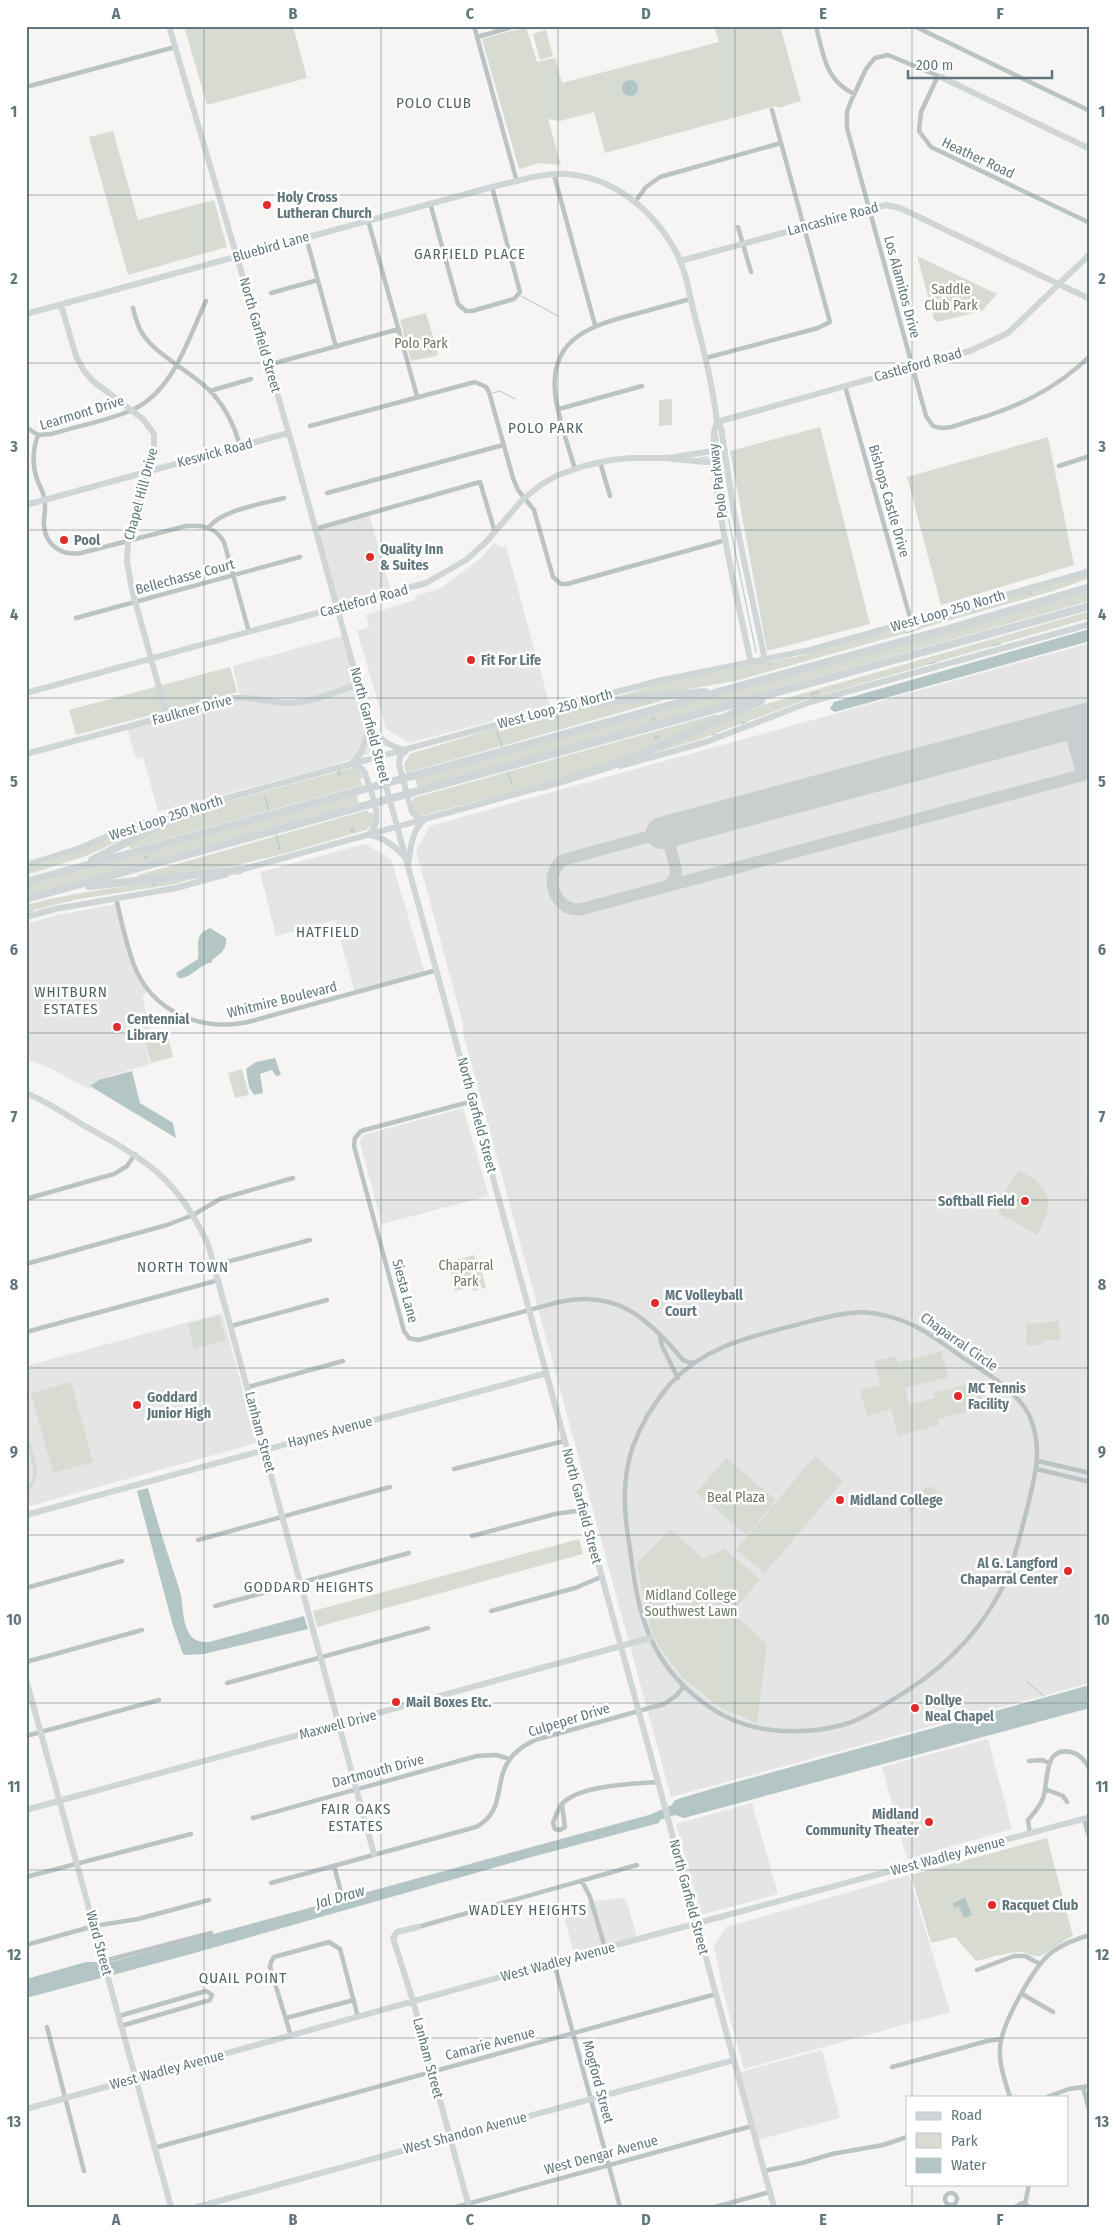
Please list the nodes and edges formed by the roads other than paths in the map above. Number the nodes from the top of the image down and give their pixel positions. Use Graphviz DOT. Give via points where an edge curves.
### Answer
graph roads {
  1 [pos="169,26"];
  2 [pos="474,26"];
  3 [pos="516,26"];
  4 [pos="914,26"];
  5 [pos="816,27"];
  6 [pos="477,37"];
  7 [pos="175,47"];
  8 [pos="940,77"];
  9 [pos="26,87"];
  10 [pos="854,94"];
  11 [pos="772,110"];
  12 [pos="1090,111"];
  13 [pos="781,144"];
  14 [pos="1090,149"];
  15 [pos="554,175"];
  16 [pos="517,182"];
  17 [pos="492,187"];
  18 [pos="635,202"];
  19 [pos="430,203"];
  20 [pos="868,208"];
  21 [pos="368,220"];
  22 [pos="1090,223"];
  23 [pos="804,226"];
  24 [pos="738,227"];
  25 [pos="306,237"];
  26 [pos="743,244"];
  27 [pos="1090,254"];
  28 [pos="238,257"];
  29 [pos="680,261"];
  30 [pos="751,272"];
  31 [pos="318,280"];
  32 [pos="1059,284"];
  33 [pos="271,293"];
  34 [pos="690,298"];
  35 [pos="1090,299"];
  36 [pos="206,301"];
  37 [pos="61,305"];
  38 [pos="133,308"];
  39 [pos="26,314"];
  40 [pos="595,325"];
  41 [pos="399,330"];
  42 [pos="336,346"];
  43 [pos="1090,356"];
  44 [pos="706,358"];
  45 [pos="177,363"];
  46 [pos="268,365"];
  47 [pos="912,367"];
  48 [pos="251,379"];
  49 [pos="642,386"];
  50 [pos="845,386"];
  51 [pos="210,390"];
  52 [pos="417,396"];
  53 [pos="559,409"];
  54 [pos="132,410"];
  55 [pos="717,422"];
  56 [pos="310,426"];
  57 [pos="26,427"];
  58 [pos="288,433"];
  59 [pos="38,435"];
  60 [pos="503,445"];
  61 [pos="240,446"];
  62 [pos="725,449"];
  63 [pos="712,451"];
  64 [pos="1090,456"];
  65 [pos="668,458"];
  66 [pos="726,459"];
  67 [pos="714,461"];
  68 [pos="600,462"];
  69 [pos="1058,466"];
  70 [pos="575,469"];
  71 [pos="147,472"];
  72 [pos="327,493"];
  73 [pos="610,496"];
  74 [pos="525,497"];
  75 [pos="284,498"];
  76 [pos="44,500"];
  77 [pos="26,505"];
  78 [pos="209,527"];
  79 [pos="315,529"];
  80 [pos="495,532"];
  81 [pos="128,540"];
  82 [pos="726,540"];
  83 [pos="300,557"];
  84 [pos="1090,571"];
  85 [pos="233,575"];
  86 [pos="1090,582"];
  87 [pos="1090,588"];
  88 [pos="1060,596"];
  89 [pos="135,602"];
  90 [pos="1090,606"];
  91 [pos="337,608"];
  92 [pos="76,618"];
  93 [pos="911,621"];
  94 [pos="1090,624"];
  95 [pos="249,632"];
  96 [pos="151,658"];
  97 [pos="765,660"];
  98 [pos="751,663"];
  99 [pos="358,684"];
  100 [pos="742,685"];
  101 [pos="783,691"];
  102 [pos="26,693"];
  103 [pos="532,715"];
  104 [pos="167,716"];
  105 [pos="371,727"];
  106 [pos="405,750"];
  107 [pos="26,754"];
  108 [pos="378,757"];
  109 [pos="349,765"];
  110 [pos="542,787"];
  111 [pos="219,800"];
  112 [pos="426,819"];
  113 [pos="398,826"];
  114 [pos="369,834"];
  115 [pos="406,857"];
  116 [pos="26,865"];
  117 [pos="408,866"];
  118 [pos="240,870"];
  119 [pos="62,872"];
  120 [pos="26,882"];
  121 [pos="30,898"];
  122 [pos="116,898"];
  123 [pos="26,917"];
  124 [pos="437,970"];
  125 [pos="26,1093"];
  126 [pos="473,1101"];
  127 [pos="135,1154"];
  128 [pos="293,1178"];
  129 [pos="26,1198"];
  130 [pos="193,1215"];
  131 [pos="310,1240"];
  132 [pos="26,1264"];
  133 [pos="215,1265"];
  134 [pos="219,1280"];
  135 [pos="327,1300"];
  136 [pos="530,1310"];
  137 [pos="231,1326"];
  138 [pos="26,1332"];
  139 [pos="660,1337"];
  140 [pos="343,1361"];
  141 [pos="698,1361"];
  142 [pos="547,1373"];
  143 [pos="678,1378"];
  144 [pos="248,1388"];
  145 [pos="564,1441"];
  146 [pos="265,1450"];
  147 [pos="1038,1461"];
  148 [pos="454,1469"];
  149 [pos="1037,1469"];
  150 [pos="1090,1474"];
  151 [pos="1090,1482"];
  152 [pos="390,1487"];
  153 [pos="583,1510"];
  154 [pos="26,1515"];
  155 [pos="283,1517"];
  156 [pos="472,1536"];
  157 [pos="198,1540"];
  158 [pos="409,1553"];
  159 [pos="122,1561"];
  160 [pos="601,1577"];
  161 [pos="301,1583"];
  162 [pos="26,1588"];
  163 [pos="216,1606"];
  164 [pos="492,1610"];
  165 [pos="428,1628"];
  166 [pos="142,1630"];
  167 [pos="650,1638"];
  168 [pos="620,1647"];
  169 [pos="321,1657"];
  170 [pos="26,1662"];
  171 [pos="26,1679"];
  172 [pos="227,1683"];
  173 [pos="684,1687"];
  174 [pos="159,1700"];
  175 [pos="638,1712"];
  176 [pos="339,1724"];
  177 [pos="41,1732"];
  178 [pos="26,1736"];
  179 [pos="510,1759"];
  180 [pos="1029,1761"];
  181 [pos="1049,1763"];
  182 [pos="1090,1770"];
  183 [pos="657,1782"];
  184 [pos="357,1789"];
  185 [pos="1044,1790"];
  186 [pos="60,1801"];
  187 [pos="1067,1802"];
  188 [pos="562,1805"];
  189 [pos="26,1810"];
  190 [pos="253,1818"];
  191 [pos="1087,1818"];
  192 [pos="191,1834"];
  193 [pos="1030,1834"];
  194 [pos="1090,1840"];
  195 [pos="374,1854"];
  196 [pos="77,1863"];
  197 [pos="334,1866"];
  198 [pos="638,1866"];
  199 [pos="26,1877"];
  200 [pos="582,1881"];
  201 [pos="271,1883"];
  202 [pos="342,1896"];
  203 [pos="209,1900"];
  204 [pos="696,1924"];
  205 [pos="94,1926"];
  206 [pos="418,1927"];
  207 [pos="211,1933"];
  208 [pos="1090,1935"];
  209 [pos="26,1944"];
  210 [pos="605,1948"];
  211 [pos="104,1960"];
  212 [pos="554,1963"];
  213 [pos="1040,1964"];
  214 [pos="977,1970"];
  215 [pos="716,1994"];
  216 [pos="1022,1994"];
  217 [pos="354,2000"];
  218 [pos="413,2001"];
  219 [pos="1053,2012"];
  220 [pos="119,2016"];
  221 [pos="358,2017"];
  222 [pos="286,2018"];
  223 [pos="122,2026"];
  224 [pos="47,2027"];
  225 [pos="573,2033"];
  226 [pos="291,2036"];
  227 [pos="1001,2040"];
  228 [pos="734,2060"];
  229 [pos="892,2067"];
  230 [pos="432,2072"];
  231 [pos="136,2078"];
  232 [pos="1090,2086"];
  233 [pos="1083,2087"];
  234 [pos="1010,2096"];
  235 [pos="1051,2096"];
  236 [pos="66,2098"];
  237 [pos="591,2099"];
  238 [pos="26,2109"];
  239 [pos="1090,2113"];
  240 [pos="752,2126"];
  241 [pos="906,2137"];
  242 [pos="450,2138"];
  243 [pos="154,2148"];
  244 [pos="608,2165"];
  245 [pos="84,2170"];
  246 [pos="764,2171"];
  247 [pos="1030,2186"];
  248 [pos="770,2192"];
  249 [pos="1025,2204"];
  250 [pos="469,2205"];
  251 [pos="171,2207"];
  252 [pos="197,2207"];
  253 [pos="456,2207"];
  254 [pos="620,2207"];
  255 [pos="715,2207"];
  256 [pos="774,2207"];
  257 [pos="1015,2207"];
  258 [pos="1030,2207"];
  1 -- 7 [label="street, North Garfield Street"];
  2 -- 6 [label="street"];
  3 -- 6 [label="street"];
  4 -- 12 [label="street"];
  5 -- 10 [label="street" via="828,72 837,83"];
  6 -- 16 [label="street"];
  7 -- 9 [label="street"];
  7 -- 28 [label="street, North Garfield Street"];
  8 -- 10 [label="street" via="888,55 875,58"];
  8 -- 14 [label="street"];
  8 -- 22 [label="street, Heather Road" via="921,112 919,131 930,148"];
  10 -- 20 [label="street, Los Alamitos Drive" via="847,112 847,128"];
  11 -- 13 [label="street"];
  13 -- 18 [label="street" via="661,177 650,183"];
  13 -- 23 [label="street"];
  15 -- 16 [label="street, Bluebird Lane"];
  15 -- 18 [label="street, Bluebird Lane" via="593,179 613,187"];
  15 -- 40 [label="street"];
  16 -- 17 [label="street, Bluebird Lane"];
  17 -- 19 [label="street, Bluebird Lane"];
  17 -- 19 [label="street" via="520,291 514,299 472,311 466,311 458,304"];
  18 -- 29 [label="street, Bluebird Lane" via="662,230"];
  19 -- 21 [label="street, Bluebird Lane"];
  20 -- 23 [label="street, Lancashire Road"];
  20 -- 32 [label="street, Lancashire Road" via="886,205 900,208"];
  20 -- 47 [label="street, Los Alamitos Drive"];
  21 -- 25 [label="street, Bluebird Lane"];
  21 -- 41 [label="street"];
  23 -- 26 [label="street, Lancashire Road"];
  23 -- 44 [label="street" via="830,322"];
  24 -- 26 [label="street"];
  25 -- 28 [label="street, Bluebird Lane"];
  25 -- 31 [label="street"];
  26 -- 29 [label="street, Lancashire Road"];
  26 -- 30 [label="street"];
  27 -- 32 [label="street, Castleford Road"];
  28 -- 37 [label="street, Bluebird Lane"];
  28 -- 46 [label="street, North Garfield Street"];
  29 -- 34 [label="street, Bluebird Lane"];
  31 -- 33 [label="street"];
  31 -- 42 [label="street"];
  32 -- 35 [label="street, Lancashire Road"];
  32 -- 47 [label="street, Castleford Road" via="1008,333 968,352"];
  34 -- 40 [label="street"];
  34 -- 44 [label="street, Bluebird Lane"];
  36 -- 45 [label="street, Learmont Drive"];
  37 -- 39 [label="street, Bluebird Lane"];
  37 -- 54 [label="street, Chapel Hill Drive" via="76,356 84,371"];
  38 -- 45 [label="street" via="145,337"];
  40 -- 53 [label="street" via="575,338 559,361 555,395"];
  41 -- 42 [label="street"];
  41 -- 52 [label="street"];
  42 -- 46 [label="street"];
  43 -- 47 [label="street, Los Alamitos Drive" via="1044,393 1005,411 947,428 933,426 926,416"];
  44 -- 55 [label="street, Bluebird Lane"];
  45 -- 51 [label="street"];
  45 -- 54 [label="street, Learmont Drive" via="156,393"];
  46 -- 58 [label="street, North Garfield Street"];
  47 -- 50 [label="street, Castleford Road"];
  48 -- 51 [label="street"];
  49 -- 53 [label="street"];
  50 -- 55 [label="street, Castleford Road"];
  50 -- 93 [label="street, Bishops Castle Drive"];
  51 -- 61 [label="street" via="228,414"];
  52 -- 56 [label="street"];
  52 -- 60 [label="street" via="470,382 486,387"];
  53 -- 70 [label="street"];
  54 -- 59 [label="street, Learmont Drive"];
  54 -- 71 [label="street, Chapel Hill Drive" via="154,434 155,448"];
  55 -- 62 [label="street, Polo Parkway"];
  55 -- 63 [label="street, Polo Parkway" via="712,430"];
  57 -- 59 [label="street"];
  58 -- 61 [label="street, Keswick Road"];
  58 -- 79 [label="street, North Garfield Street"];
  59 -- 76 [label="street, Learmont Drive" via="34,462"];
  60 -- 72 [label="street"];
  60 -- 74 [label="street" via="514,481"];
  61 -- 71 [label="street, Keswick Road"];
  62 -- 63 [label="street, Castleford Road"];
  62 -- 66 [label="street, Polo Parkway"];
  63 -- 65 [label="street, Castleford Road"];
  63 -- 67 [label="street, Polo Parkway"];
  64 -- 69 [label="street"];
  65 -- 67 [label="street, Castleford Road"];
  65 -- 68 [label="street, Castleford Road"];
  66 -- 67 [label="street, Castleford Road"];
  66 -- 97 [label="street, Polo Parkway"];
  67 -- 82 [label="street, Polo Parkway"];
  68 -- 70 [label="street, Castleford Road"];
  68 -- 73 [label="street"];
  70 -- 74 [label="street, Castleford Road" via="547,481"];
  71 -- 76 [label="street, Keswick Road"];
  71 -- 81 [label="street, Chapel Hill Drive"];
  74 -- 80 [label="street, Castleford Road"];
  74 -- 82 [label="street" via="534,510 552,577 561,584"];
  75 -- 78 [label="street" via="228,513"];
  76 -- 77 [label="street, Keswick Road"];
  76 -- 81 [label="street, Learmont Drive" via="46,534 50,543 60,550 76,554"];
  78 -- 81 [label="street, Learmont Drive" via="177,528"];
  78 -- 85 [label="street" via="224,542"];
  79 -- 80 [label="street" via="480,482"];
  79 -- 91 [label="street, North Garfield Street"];
  80 -- 91 [label="street, Castleford Road" via="466,560 437,578"];
  81 -- 89 [label="street, Chapel Hill Drive" via="127,566"];
  82 -- 98 [label="street, Polo Parkway"];
  83 -- 85 [label="street, Bellechasse Court"];
  84 -- 93 [label="street, West Loop 250 North"];
  85 -- 89 [label="street, Bellechasse Court"];
  85 -- 95 [label="street"];
  86 -- 88 [label="highway"];
  87 -- 88 [label="highway"];
  88 -- 100 [label="highway"];
  89 -- 92 [label="street, Bellechasse Court"];
  89 -- 96 [label="street, Chapel Hill Drive"];
  90 -- 101 [label="highway"];
  91 -- 95 [label="street, Castleford Road"];
  91 -- 99 [label="street, North Garfield Street"];
  93 -- 97 [label="street, West Loop 250 North"];
  94 -- 110 [label="street" via="810,702 706,742"];
  95 -- 96 [label="street, Castleford Road"];
  96 -- 102 [label="street, Castleford Road"];
  96 -- 104 [label="street, Chapel Hill Drive"];
  97 -- 98 [label="street, West Loop 250 North"];
  98 -- 103 [label="street, West Loop 250 North" via="662,680"];
  99 -- 104 [label="street, Faulkner Drive" via="298,702 240,697"];
  99 -- 105 [label="street, North Garfield Street"];
  100 -- 103 [label="highway" via="705,692 591,703"];
  100 -- 119 [label="highway"];
  101 -- 110 [label="highway" via="647,752"];
  101 -- 121 [label="highway"];
  103 -- 106 [label="street, West Loop 250 North"];
  104 -- 107 [label="street, Faulkner Drive"];
  105 -- 106 [label="street" via="387,743"];
  105 -- 108 [label="street, North Garfield Street"];
  105 -- 109 [label="street" via="360,755"];
  106 -- 108 [label="street, West Loop 250 North"];
  106 -- 112 [label="street" via="399,764 412,812"];
  108 -- 109 [label="street, West Loop 250 North"];
  108 -- 113 [label="street, North Garfield Street"];
  109 -- 111 [label="street, West Loop 250 North"];
  109 -- 114 [label="street" via="359,766 364,771 378,818"];
  110 -- 112 [label="street"];
  111 -- 116 [label="street, West Loop 250 North"];
  111 -- 119 [label="highway"];
  112 -- 113 [label="street"];
  112 -- 117 [label="street" via="416,828"];
  113 -- 114 [label="street"];
  113 -- 115 [label="street, North Garfield Street"];
  114 -- 115 [label="street" via="385,840"];
  114 -- 118 [label="street"];
  115 -- 117 [label="street, North Garfield Street"];
  117 -- 124 [label="street, North Garfield Street"];
  118 -- 121 [label="highway" via="120,882"];
  118 -- 122 [label="street" via="176,888"];
  119 -- 120 [label="highway"];
  122 -- 123 [label="street"];
  122 -- 124 [label="street, Whitmire Boulevard" via="130,955 144,984 170,1010 202,1024 225,1026 248,1022"];
  124 -- 126 [label="street, North Garfield Street"];
  125 -- 127 [label="street, Lanham Street"];
  126 -- 136 [label="street, North Garfield Street"];
  126 -- 136 [label="street, Siesta Lane" via="361,1131 354,1140 402,1323 409,1338 418,1340"];
  127 -- 129 [label="street" via="127,1166 114,1174"];
  127 -- 130 [label="street, Lanham Street" via="167,1180"];
  128 -- 130 [label="street" via="220,1199"];
  130 -- 132 [label="street"];
  130 -- 133 [label="street, Lanham Street"];
  131 -- 133 [label="street"];
  133 -- 134 [label="street, Lanham Street"];
  134 -- 137 [label="street, Lanham Street"];
  134 -- 138 [label="street"];
  135 -- 137 [label="street"];
  136 -- 139 [label="street, Siesta Lane" via="572,1299 595,1299 621,1306 642,1317"];
  136 -- 142 [label="street, North Garfield Street"];
  137 -- 144 [label="street, Lanham Street"];
  139 -- 141 [label="street, Siesta Lane" via="683,1360"];
  139 -- 143 [label="street, Siesta Lane"];
  140 -- 144 [label="street"];
  141 -- 143 [label="street, Chaparral Circle"];
  141 -- 147 [label="street, Chaparral Circle" via="734,1341 842,1313 879,1313 908,1321 1014,1396 1028,1414 1037,1437"];
  142 -- 145 [label="street, North Garfield Street"];
  142 -- 146 [label="street, Haynes Avenue"];
  143 -- 167 [label="street, Chaparral Circle" via="670,1384 642,1426 633,1445 625,1481 623,1509 642,1612"];
  144 -- 146 [label="street, Lanham Street"];
  145 -- 148 [label="street"];
  145 -- 153 [label="street, North Garfield Street"];
  146 -- 154 [label="street, Haynes Avenue"];
  146 -- 155 [label="street, Lanham Street"];
  147 -- 149 [label="street, Chaparral Circle"];
  147 -- 150 [label="street"];
  149 -- 151 [label="street"];
  149 -- 173 [label="street, Chaparral Circle" via="1009,1572 992,1607 954,1656 898,1697 850,1723 816,1731 792,1732 761,1728 734,1719 710,1708"];
  152 -- 155 [label="street"];
  153 -- 156 [label="street"];
  153 -- 160 [label="street, North Garfield Street"];
  155 -- 157 [label="street"];
  155 -- 161 [label="street, Lanham Street"];
  158 -- 161 [label="street"];
  159 -- 162 [label="street"];
  160 -- 164 [label="street" via="575,1588"];
  160 -- 168 [label="street, North Garfield Street"];
  161 -- 163 [label="street"];
  161 -- 169 [label="street, Lanham Street"];
  165 -- 169 [label="street"];
  166 -- 170 [label="street"];
  167 -- 168 [label="street, Maxwell Drive"];
  167 -- 173 [label="street, Chaparral Circle"];
  168 -- 175 [label="street, North Garfield Street"];
  168 -- 176 [label="street, Maxwell Drive"];
  169 -- 172 [label="street"];
  169 -- 176 [label="street, Lanham Street"];
  171 -- 177 [label="street, Ward Street"];
  173 -- 175 [label="street, Culpeper Drive" via="664,1704"];
  174 -- 177 [label="street"];
  175 -- 179 [label="street, Culpeper Drive" via="535,1740"];
  175 -- 183 [label="street, North Garfield Street"];
  176 -- 184 [label="street, Lanham Street"];
  176 -- 186 [label="street, Maxwell Drive"];
  177 -- 178 [label="street"];
  177 -- 186 [label="street, Ward Street"];
  179 -- 184 [label="street, Dartmouth Drive" via="496,1755 478,1756"];
  179 -- 195 [label="street" via="495,1807 485,1822"];
  180 -- 181 [label="street"];
  181 -- 182 [label="street" via="1055,1755 1074,1752 1086,1761"];
  181 -- 185 [label="street"];
  183 -- 188 [label="street" via="600,1787"];
  183 -- 204 [label="street, North Garfield Street"];
  184 -- 190 [label="street, Dartmouth Drive"];
  184 -- 195 [label="street, Lanham Street"];
  185 -- 187 [label="street" via="1063,1796"];
  185 -- 193 [label="street" via="1044,1797 1028,1820"];
  186 -- 189 [label="street, Maxwell Drive"];
  186 -- 196 [label="street, Ward Street"];
  188 -- 188 [label="street" via="553,1823 555,1829 560,1830 566,1823"];
  191 -- 193 [label="street, West Wadley Avenue"];
  191 -- 194 [label="street"];
  192 -- 196 [label="street"];
  193 -- 204 [label="street, West Wadley Avenue"];
  195 -- 197 [label="street"];
  196 -- 199 [label="street"];
  196 -- 205 [label="street, Ward Street"];
  197 -- 201 [label="street"];
  197 -- 202 [label="street"];
  198 -- 200 [label="street"];
  200 -- 206 [label="street"];
  200 -- 210 [label="street"];
  203 -- 205 [label="street" via="138,1919"];
  204 -- 210 [label="street, West Wadley Avenue"];
  204 -- 215 [label="street, North Garfield Street"];
  205 -- 209 [label="street"];
  205 -- 211 [label="street, Ward Street"];
  206 -- 218 [label="street, Lanham Street" via="397,1932 393,1938"];
  207 -- 211 [label="street"];
  208 -- 213 [label="street" via="1060,1947"];
  210 -- 212 [label="street, West Wadley Avenue"];
  211 -- 220 [label="street, Ward Street"];
  212 -- 218 [label="street, West Wadley Avenue"];
  212 -- 225 [label="street, Mogford Street"];
  213 -- 214 [label="street" via="1025,1956 1014,1956"];
  213 -- 216 [label="street"];
  215 -- 225 [label="street, Camarie Avenue"];
  215 -- 228 [label="street, North Garfield Street"];
  216 -- 219 [label="street"];
  216 -- 227 [label="street" via="1006,2022"];
  217 -- 221 [label="street"];
  217 -- 222 [label="street"];
  217 -- 222 [label="street" via="340,1949 329,1942 274,1957 271,1962"];
  218 -- 221 [label="street, West Wadley Avenue"];
  218 -- 230 [label="street, Lanham Street"];
  220 -- 223 [label="street, Ward Street"];
  220 -- 223 [label="street" via="206,1992 212,1995 210,2000"];
  221 -- 226 [label="street, West Wadley Avenue"];
  222 -- 226 [label="street"];
  223 -- 231 [label="street, Ward Street"];
  224 -- 236 [label="street"];
  225 -- 230 [label="street, Camarie Avenue"];
  225 -- 237 [label="street, Mogford Street"];
  226 -- 231 [label="street, West Wadley Avenue"];
  227 -- 229 [label="street"];
  227 -- 234 [label="street" via="1001,2064"];
  228 -- 237 [label="street, West Shandon Avenue"];
  228 -- 240 [label="street, North Garfield Street"];
  230 -- 242 [label="street, Lanham Street"];
  230 -- 243 [label="street, Camarie Avenue"];
  231 -- 236 [label="street, West Wadley Avenue"];
  231 -- 243 [label="street, Ward Street"];
  232 -- 233 [label="street"];
  233 -- 235 [label="street"];
  233 -- 239 [label="street"];
  236 -- 238 [label="street, West Wadley Avenue"];
  236 -- 245 [label="street"];
  237 -- 242 [label="street, West Shandon Avenue"];
  237 -- 244 [label="street, Mogford Street"];
  240 -- 244 [label="street, West Dengar Avenue"];
  240 -- 246 [label="street, North Garfield Street"];
  241 -- 246 [label="street"];
  242 -- 250 [label="street, Lanham Street"];
  242 -- 252 [label="street, West Shandon Avenue"];
  243 -- 251 [label="street, Ward Street"];
  244 -- 250 [label="street, West Dengar Avenue"];
  244 -- 254 [label="street, Mogford Street"];
  246 -- 248 [label="street, North Garfield Street"];
  247 -- 249 [label="street"];
  248 -- 255 [label="street"];
  248 -- 256 [label="street, North Garfield Street"];
  249 -- 257 [label="street"];
  249 -- 258 [label="street"];
  250 -- 253 [label="street, West Dengar Avenue"];
}
